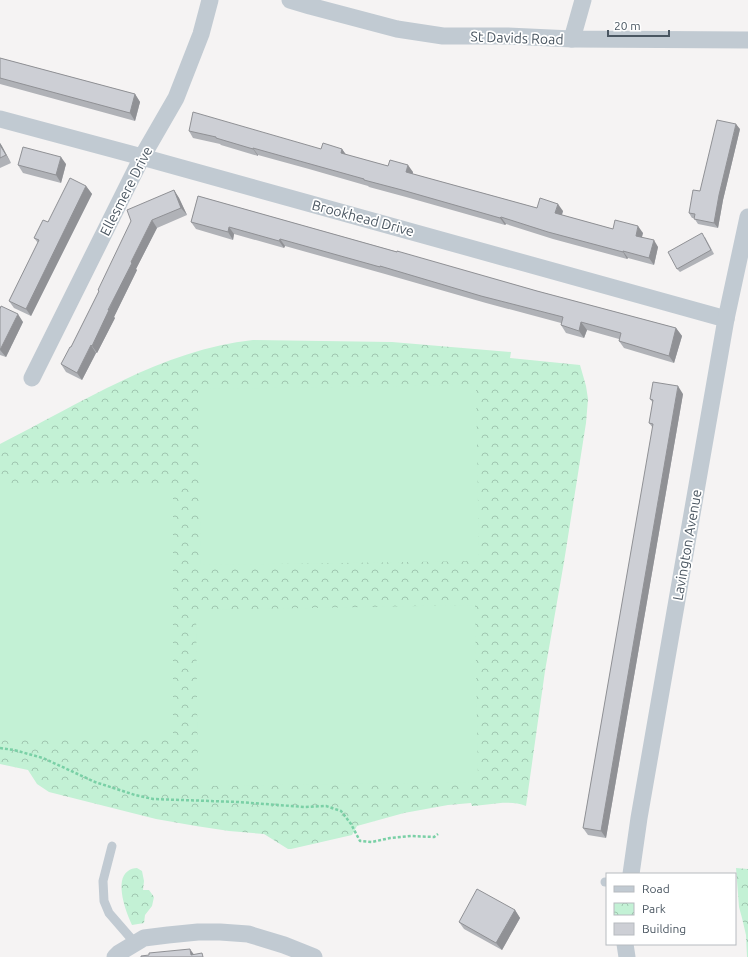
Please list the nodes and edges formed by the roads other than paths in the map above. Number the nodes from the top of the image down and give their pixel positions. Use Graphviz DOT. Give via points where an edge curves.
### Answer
graph roads {
  1 [pos="210,0"];
  2 [pos="290,0"];
  3 [pos="583,0"];
  4 [pos="572,40"];
  5 [pos="748,40"];
  6 [pos="0,119"];
  7 [pos="142,157"];
  8 [pos="748,217"];
  9 [pos="726,319"];
  10 [pos="32,378"];
  11 [pos="112,846"];
  12 [pos="631,873"];
  13 [pos="135,943"];
  14 [pos="625,945"];
  15 [pos="116,957"];
  16 [pos="314,957"];
  17 [pos="627,957"];
  1 -- 7 [label="street, Ellesmere Drive" via="201,34 176,98"];
  2 -- 4 [label="street, St Davids Road" via="397,29 443,36 508,36"];
  3 -- 4 [label="street"];
  4 -- 5 [label="street, St Davids Road"];
  6 -- 7 [label="street, Brookhead Drive"];
  7 -- 9 [label="street, Brookhead Drive"];
  7 -- 10 [label="street, Ellesmere Drive"];
  8 -- 9 [label="street, Lavington Avenue"];
  9 -- 12 [label="street, Lavington Avenue"];
  11 -- 13 [label="lane" via="103,881 104,901 109,913"];
  13 -- 15 [label="street"];
  13 -- 16 [label="street" via="144,938 198,932 248,934"];
  14 -- 17 [label="street"];
}
